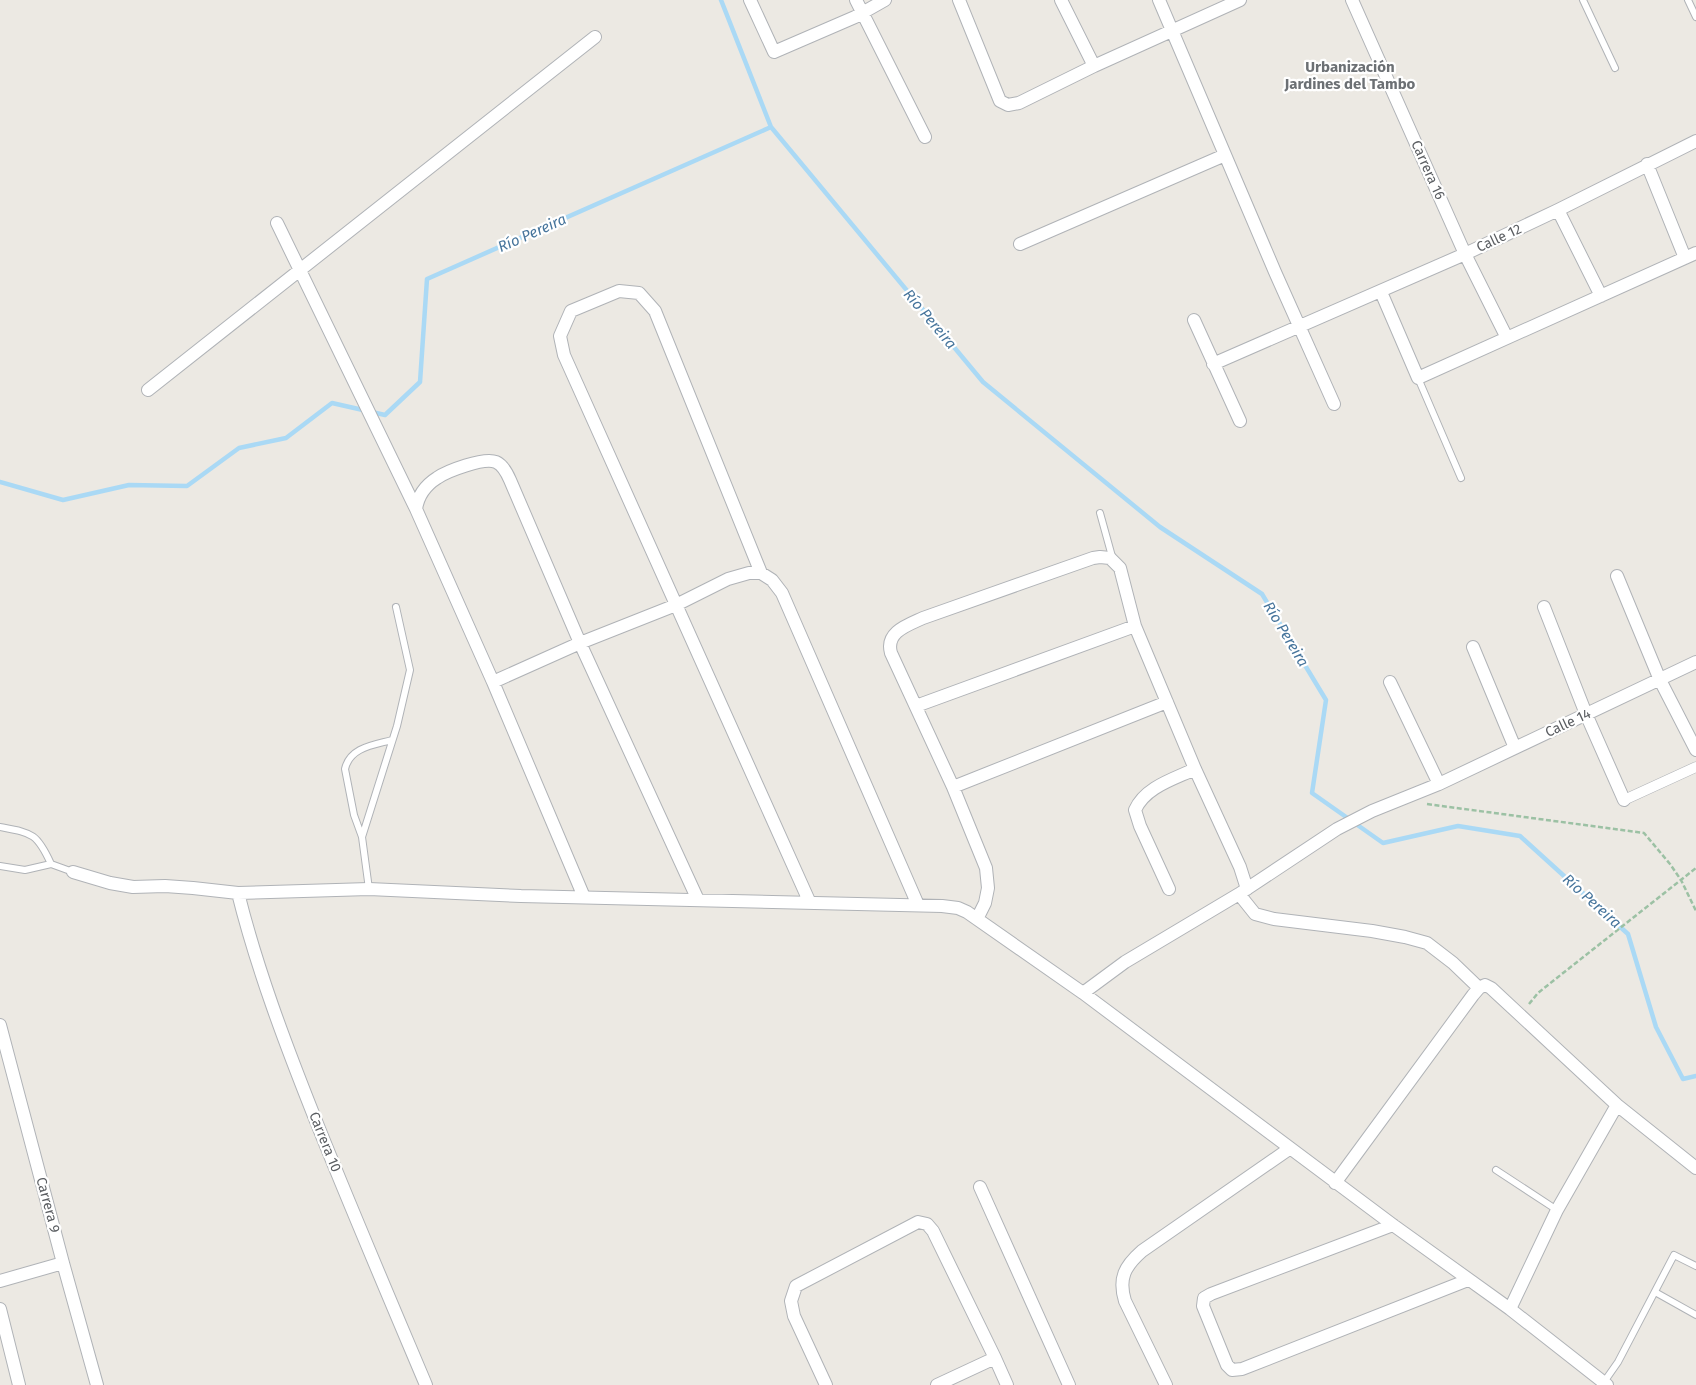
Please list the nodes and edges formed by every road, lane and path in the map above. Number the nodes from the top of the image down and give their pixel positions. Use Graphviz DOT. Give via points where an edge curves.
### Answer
graph roads {
  1 [pos="750,0"];
  2 [pos="856,0"];
  3 [pos="885,0"];
  4 [pos="959,0"];
  5 [pos="1061,0"];
  6 [pos="1159,0"];
  7 [pos="1240,0"];
  8 [pos="1352,0"];
  9 [pos="1583,0"];
  10 [pos="1688,0"];
  11 [pos="862,12"];
  12 [pos="1696,17"];
  13 [pos="1172,31"];
  14 [pos="595,37"];
  15 [pos="1094,66"];
  16 [pos="1615,68"];
  17 [pos="925,137"];
  18 [pos="1696,141"];
  19 [pos="1225,155"];
  20 [pos="1647,164"];
  21 [pos="1558,210"];
  22 [pos="277,223"];
  23 [pos="1020,244"];
  24 [pos="1465,254"];
  25 [pos="1690,255"];
  26 [pos="299,269"];
  27 [pos="1380,292"];
  28 [pos="1601,296"];
  29 [pos="1194,320"];
  30 [pos="1300,328"];
  31 [pos="1507,338"];
  32 [pos="1213,364"];
  33 [pos="1418,378"];
  34 [pos="148,390"];
  35 [pos="1334,404"];
  36 [pos="1240,421"];
  37 [pos="1461,478"];
  38 [pos="416,509"];
  39 [pos="1100,513"];
  40 [pos="1113,560"];
  41 [pos="761,573"];
  42 [pos="1617,576"];
  43 [pos="676,605"];
  44 [pos="396,607"];
  45 [pos="1544,607"];
  46 [pos="1135,626"];
  47 [pos="580,643"];
  48 [pos="1473,647"];
  49 [pos="1696,662"];
  50 [pos="1660,680"];
  51 [pos="493,682"];
  52 [pos="1390,682"];
  53 [pos="1167,702"];
  54 [pos="916,706"];
  55 [pos="1586,714"];
  56 [pos="392,740"];
  57 [pos="1515,748"];
  58 [pos="1696,750"];
  59 [pos="1696,767"];
  60 [pos="1195,769"];
  61 [pos="1439,784"];
  62 [pos="953,787"];
  63 [pos="1624,800"];
  64 [pos="1426,804"];
  65 [pos="0,826"];
  66 [pos="362,837"];
  67 [pos="51,864"];
  68 [pos="0,866"];
  69 [pos="1696,868"];
  70 [pos="73,872"];
  71 [pos="1681,880"];
  72 [pos="369,889"];
  73 [pos="1169,889"];
  74 [pos="1243,892"];
  75 [pos="238,893"];
  76 [pos="584,897"];
  77 [pos="698,900"];
  78 [pos="810,903"];
  79 [pos="918,905"];
  80 [pos="1696,911"];
  81 [pos="977,920"];
  82 [pos="1479,988"];
  83 [pos="1084,993"];
  84 [pos="1521,1016"];
  85 [pos="0,1025"];
  86 [pos="1617,1106"];
  87 [pos="1289,1148"];
  88 [pos="1696,1168"];
  89 [pos="1496,1170"];
  90 [pos="1335,1183"];
  91 [pos="980,1187"];
  92 [pos="1557,1210"];
  93 [pos="1393,1225"];
  94 [pos="63,1263"];
  95 [pos="1696,1266"];
  96 [pos="1468,1280"];
  97 [pos="0,1281"];
  98 [pos="1655,1292"];
  99 [pos="0,1308"];
  100 [pos="1510,1309"];
  101 [pos="1696,1315"];
  102 [pos="995,1358"];
  103 [pos="1606,1384"];
  104 [pos="19,1385"];
  105 [pos="98,1385"];
  106 [pos="426,1385"];
  107 [pos="826,1385"];
  108 [pos="937,1385"];
  109 [pos="1006,1385"];
  110 [pos="1069,1385"];
  111 [pos="1166,1385"];
  1 -- 11 [label="street" via="774,52"];
  2 -- 11 [label="street"];
  3 -- 11 [label="street"];
  4 -- 15 [label="street" via="1000,101 1008,105 1019,104"];
  5 -- 15 [label="street"];
  6 -- 13 [label="street"];
  7 -- 13 [label="street"];
  8 -- 24 [label="street, Carrera 16"];
  9 -- 16 [label="lane"];
  10 -- 12 [label="lane"];
  11 -- 17 [label="street"];
  13 -- 15 [label="street"];
  13 -- 19 [label="street"];
  14 -- 26 [label="street"];
  18 -- 20 [label="street, Calle 12"];
  19 -- 23 [label="street"];
  19 -- 30 [label="street"];
  20 -- 21 [label="street, Calle 12"];
  20 -- 25 [label="street"];
  21 -- 24 [label="street, Calle 12"];
  21 -- 28 [label="street"];
  22 -- 26 [label="street"];
  24 -- 27 [label="street, Calle 12"];
  24 -- 31 [label="street, Carrera 16"];
  25 -- 28 [label="street"];
  26 -- 34 [label="street"];
  26 -- 38 [label="street"];
  27 -- 30 [label="street, Calle 12"];
  27 -- 33 [label="street"];
  28 -- 31 [label="street"];
  29 -- 32 [label="street"];
  30 -- 32 [label="street, Calle 12"];
  30 -- 35 [label="street"];
  31 -- 33 [label="street"];
  32 -- 36 [label="street"];
  33 -- 37 [label="lane"];
  38 -- 47 [label="street" via="417,500 438,478 482,461 497,462 502,466"];
  38 -- 51 [label="street"];
  39 -- 40 [label="lane"];
  40 -- 46 [label="street" via="1120,568"];
  40 -- 54 [label="street" via="1092,558 924,618 899,630 891,639 890,648"];
  41 -- 43 [label="street" via="728,580"];
  41 -- 43 [label="street" via="655,311 639,292 618,292 571,311 560,336 564,356"];
  41 -- 79 [label="street" via="772,580 782,593"];
  42 -- 50 [label="street"];
  43 -- 47 [label="street"];
  43 -- 78 [label="street"];
  44 -- 56 [label="lane" via="410,670"];
  45 -- 55 [label="street"];
  46 -- 53 [label="street"];
  46 -- 54 [label="street"];
  47 -- 51 [label="street"];
  47 -- 77 [label="street"];
  48 -- 57 [label="street"];
  49 -- 50 [label="street, Calle 14"];
  50 -- 55 [label="street, Calle 14"];
  50 -- 58 [label="street"];
  51 -- 76 [label="street"];
  52 -- 61 [label="street"];
  53 -- 60 [label="street"];
  53 -- 62 [label="street"];
  54 -- 62 [label="street"];
  55 -- 57 [label="street, Calle 14"];
  55 -- 63 [label="street"];
  56 -- 66 [label="lane"];
  56 -- 66 [label="lane" via="358,750 350,757 345,769"];
  57 -- 61 [label="street, Calle 14"];
  59 -- 63 [label="street"];
  60 -- 73 [label="street" via="1153,789 1135,810"];
  60 -- 74 [label="street" via="1240,867"];
  61 -- 74 [label="street, Calle 14" via="1337,829"];
  62 -- 81 [label="street" via="986,868 988,888"];
  64 -- 71 [label="path" via="1644,833"];
  65 -- 67 [label="lane" via="33,836 42,844"];
  66 -- 72 [label="lane"];
  67 -- 68 [label="lane" via="25,870"];
  67 -- 70 [label="lane"];
  69 -- 71 [label="path"];
  70 -- 75 [label="street" via="133,887 165,886"];
  71 -- 80 [label="path"];
  71 -- 84 [label="path" via="1538,993"];
  72 -- 75 [label="street"];
  72 -- 76 [label="street"];
  74 -- 82 [label="street" via="1255,914 1372,931 1427,943"];
  74 -- 83 [label="street, Calle 14" via="1125,962"];
  75 -- 106 [label="street, Carrera 10" via="252,946 296,1070"];
  76 -- 77 [label="street"];
  77 -- 78 [label="street"];
  78 -- 79 [label="street"];
  79 -- 81 [label="street" via="958,908"];
  81 -- 83 [label="street"];
  82 -- 84 [label="street" via="1486,985 1491,988"];
  82 -- 90 [label="street"];
  83 -- 87 [label="street"];
  84 -- 86 [label="street"];
  85 -- 94 [label="street, Carrera 9"];
  86 -- 88 [label="street"];
  86 -- 92 [label="street"];
  87 -- 90 [label="street"];
  87 -- 111 [label="street" via="1142,1251 1127,1267 1122,1280 1125,1301"];
  89 -- 92 [label="lane"];
  90 -- 93 [label="street"];
  91 -- 110 [label="street"];
  92 -- 100 [label="street"];
  93 -- 96 [label="street"];
  93 -- 96 [label="street" via="1204,1298 1203,1306 1227,1365 1232,1370 1242,1369"];
  94 -- 97 [label="street"];
  94 -- 105 [label="street, Carrera 9"];
  95 -- 98 [label="lane" via="1674,1255"];
  96 -- 100 [label="street"];
  98 -- 101 [label="lane"];
  98 -- 103 [label="lane"];
  99 -- 104 [label="street"];
  100 -- 103 [label="street"];
  102 -- 107 [label="street" via="933,1231 927,1224 918,1222 796,1286 791,1301 794,1316"];
  102 -- 108 [label="street"];
  102 -- 109 [label="street"];
}
